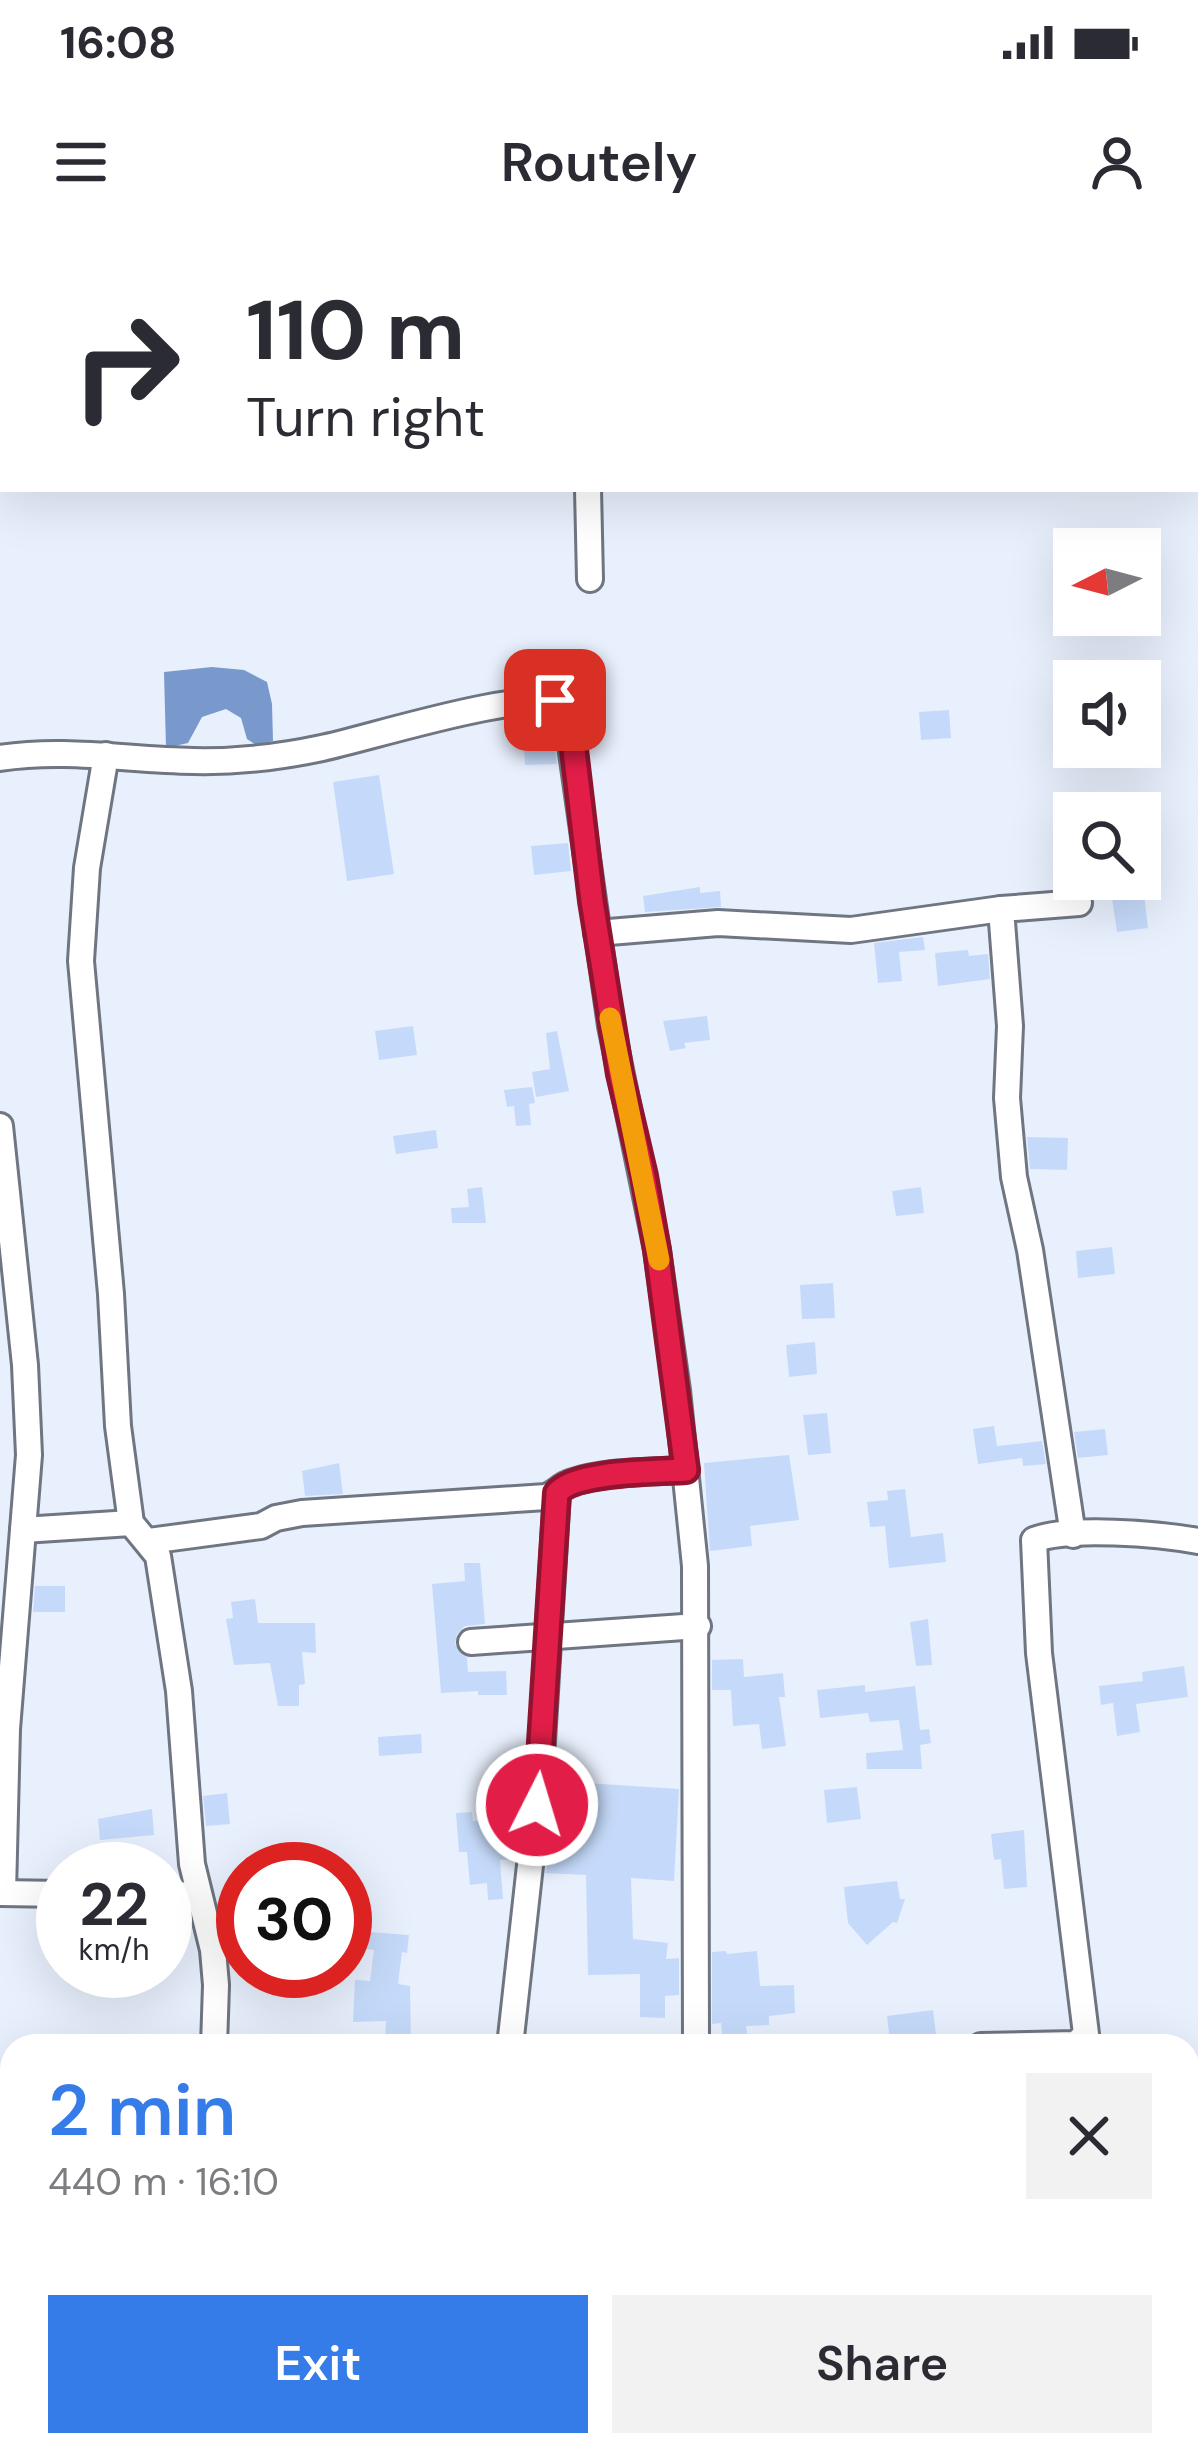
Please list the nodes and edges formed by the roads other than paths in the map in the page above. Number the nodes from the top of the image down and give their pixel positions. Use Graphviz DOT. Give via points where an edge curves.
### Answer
graph roads {
  1 [pos="588,492"];
  2 [pos="590,579"];
  3 [pos="106,755"];
  4 [pos="0,758"];
  5 [pos="1079,903"];
  6 [pos="1001,909"];
  7 [pos="597,933"];
  8 [pos="0,1126"];
  9 [pos="686,1470"];
  10 [pos="557,1493"];
  11 [pos="23,1530"];
  12 [pos="140,1532"];
  13 [pos="1073,1535"];
  14 [pos="1198,1541"];
  15 [pos="698,1626"];
  16 [pos="549,1638"];
  17 [pos="471,1642"];
  18 [pos="2,1893"];
  19 [pos="36,1894"];
  20 [pos="192,1894"];
  21 [pos="199,1894"];
  22 [pos="214,2034"];
  23 [pos="511,2034"];
  24 [pos="696,2034"];
  25 [pos="1086,2034"];
  1 -- 2 [label="street"];
  3 -- 4 [label="street"];
  3 -- 7 [label="street" via="271,757 555,700 570,716"];
  3 -- 12 [label="street" via="81,962 118,1426"];
  5 -- 6 [label="street"];
  6 -- 7 [label="street" via="851,930 718,922"];
  6 -- 13 [label="street" via="1014,1177"];
  7 -- 9 [label="street" via="654,1231"];
  8 -- 11 [label="street" via="27,1402"];
  9 -- 10 [label="street" via="590,1479"];
  9 -- 15 [label="street"];
  10 -- 12 [label="street"];
  10 -- 16 [label="street"];
  11 -- 12 [label="street"];
  11 -- 18 [label="street"];
  12 -- 21 [label="street" via="158,1556"];
  13 -- 14 [label="street"];
  13 -- 25 [label="street" via="1034,1540 1039,1653"];
  15 -- 16 [label="street"];
  15 -- 24 [label="street"];
  16 -- 17 [label="street"];
  16 -- 23 [label="street"];
  18 -- 19 [label="street"];
  20 -- 21 [label="street"];
  21 -- 22 [label="street" via="213,1950"];
}
